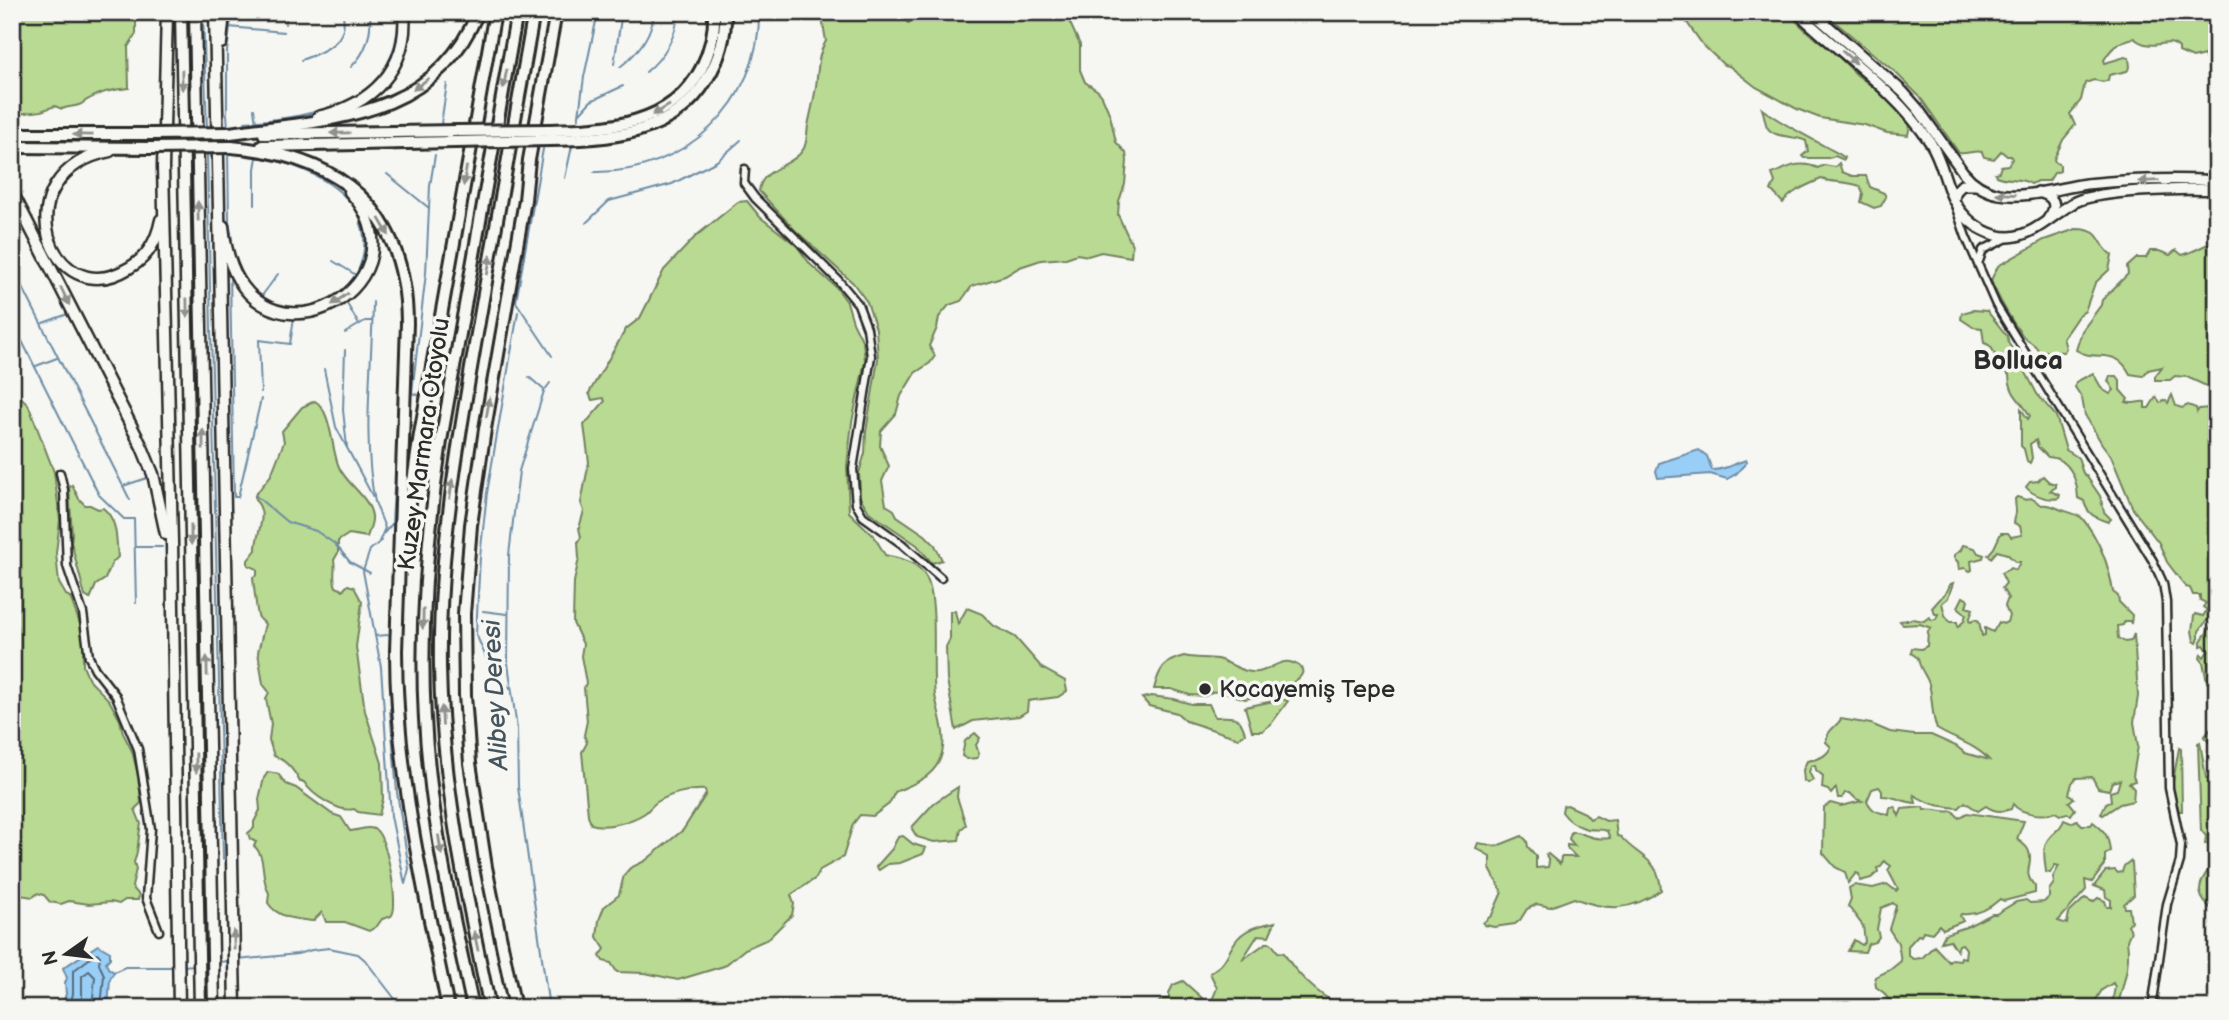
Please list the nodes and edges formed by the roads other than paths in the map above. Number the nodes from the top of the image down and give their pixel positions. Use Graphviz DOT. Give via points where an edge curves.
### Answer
graph roads {
  1 [pos="167,12"];
  2 [pos="181,12"];
  3 [pos="195,12"];
  4 [pos="215,12"];
  5 [pos="224,12"];
  6 [pos="404,12"];
  7 [pos="478,12"];
  8 [pos="495,12"];
  9 [pos="517,12"];
  10 [pos="534,12"];
  11 [pos="556,12"];
  12 [pos="563,12"];
  13 [pos="714,12"];
  14 [pos="725,12"];
  15 [pos="1797,12"];
  16 [pos="1812,12"];
  17 [pos="216,99"];
  18 [pos="274,127"];
  19 [pos="230,133"];
  20 [pos="12,134"];
  21 [pos="550,135"];
  22 [pos="456,137"];
  23 [pos="12,147"];
  24 [pos="126,148"];
  25 [pos="231,148"];
  26 [pos="217,159"];
  27 [pos="163,167"];
  28 [pos="316,167"];
  29 [pos="745,169"];
  30 [pos="2217,181"];
  31 [pos="1978,185"];
  32 [pos="2217,190"];
  33 [pos="12,192"];
  34 [pos="2036,192"];
  35 [pos="525,200"];
  36 [pos="1954,200"];
  37 [pos="2045,223"];
  38 [pos="2010,237"];
  39 [pos="1978,265"];
  40 [pos="61,474"];
  41 [pos="941,578"];
  42 [pos="172,604"];
  43 [pos="400,716"];
  44 [pos="159,931"];
  45 [pos="179,1008"];
  46 [pos="201,1008"];
  47 [pos="214,1008"];
  48 [pos="235,1008"];
  49 [pos="448,1008"];
  50 [pos="473,1008"];
  51 [pos="490,1008"];
  52 [pos="515,1008"];
  53 [pos="2152,1008"];
  1 -- 27 [label="highway"];
  2 -- 46 [label="highway, one-way"];
  47 -- 3 [label="highway, one-way"];
  4 -- 17 [label="highway"];
  5 -- 17 [label="highway"];
  6 -- 18 [label="highway" via="398,57 375,90 341,110"];
  7 -- 18 [label="highway, one-way" via="447,60 403,97 363,113"];
  8 -- 43 [label="highway, one-way" via="415,468 404,587"];
  9 -- 50 [label="highway, Kuzey Marmara Otoyolu, one-way" via="441,441 423,613 425,729 432,796"];
  51 -- 10 [label="highway, Kuzey Marmara Otoyolu, one-way" via="448,782 440,669 441,600 457,449"];
  11 -- 35 [label="highway"];
  12 -- 35 [label="highway"];
  13 -- 21 [label="highway, one-way" via="714,32 704,63 675,101 634,122"];
  14 -- 21 [label="highway" via="724,39 713,69 703,87 677,113 632,133 590,139"];
  15 -- 36 [label="main road, one-way" via="1909,114 1938,155"];
  16 -- 31 [label="main road" via="1903,92 1963,172"];
  17 -- 26 [label="highway"];
  18 -- 19 [label="highway"];
  19 -- 20 [label="highway, one-way, bridge"];
  22 -- 19 [label="highway, one-way"];
  21 -- 22 [label="highway, bridge"];
  22 -- 25 [label="highway"];
  23 -- 24 [label="highway"];
  24 -- 25 [label="highway, bridge"];
  24 -- 27 [label="highway" via="71,163 43,197 40,225 46,245 72,271 108,277 144,256 161,222"];
  25 -- 28 [label="highway" via="274,152"];
  28 -- 26 [label="highway, one-way" via="356,199 367,220 371,250 361,279 343,299 324,309 295,313 267,306 239,279 226,242"];
  48 -- 26 [label="highway, one-way"];
  27 -- 42 [label="highway"];
  28 -- 43 [label="highway, one-way" via="353,189 387,230 407,298 396,651"];
  29 -- 41 [label="street" via="744,183 755,198 851,293 863,315 871,356 853,469 859,510"];
  30 -- 34 [label="main road, one-way" via="2088,184"];
  34 -- 31 [label="main road, one-way" via="2004,195"];
  31 -- 36 [label="main road" via="1962,184"];
  32 -- 37 [label="main road" via="2094,196 2075,202"];
  33 -- 42 [label="highway, one-way" via="153,474 165,522"];
  34 -- 37 [label="main road" via="2054,201"];
  52 -- 35 [label="highway, one-way" via="473,787 464,640 472,516"];
  36 -- 38 [label="main road" via="1979,228"];
  36 -- 39 [label="street"];
  37 -- 38 [label="main road"];
  38 -- 39 [label="street" via="1983,250"];
  39 -- 53 [label="street" via="1996,305 2163,583 2169,788 2182,845 2163,926"];
  40 -- 44 [label="street" via="67,566 83,613 89,657 116,696 138,749 151,829 146,898"];
  42 -- 45 [label="highway"];
  43 -- 49 [label="highway" via="414,841"];
}
